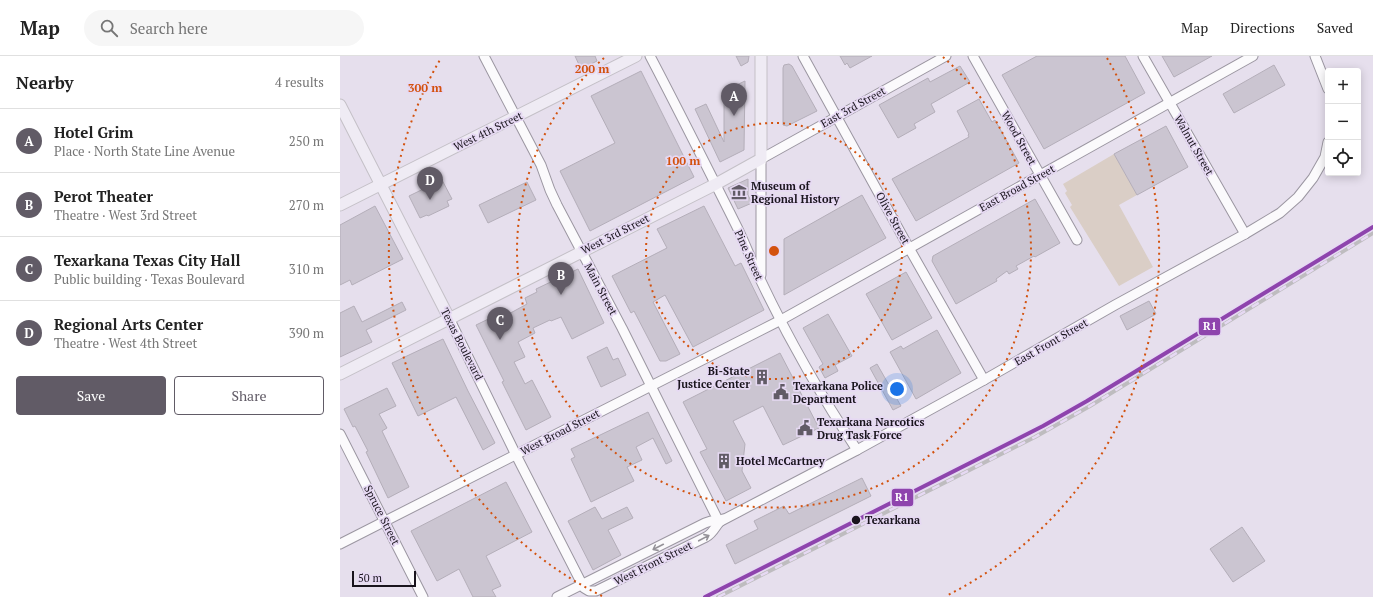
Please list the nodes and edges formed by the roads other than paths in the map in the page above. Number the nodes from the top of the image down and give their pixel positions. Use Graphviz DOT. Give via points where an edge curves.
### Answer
graph roads {
  1 [pos="484,56"];
  2 [pos="636,56"];
  3 [pos="650,56"];
  4 [pos="761,56"];
  5 [pos="802,56"];
  6 [pos="946,56"];
  7 [pos="973,56"];
  8 [pos="1143,56"];
  9 [pos="1252,56"];
  10 [pos="1315,56"];
  11 [pos="1325,82"];
  12 [pos="1169,102"];
  13 [pos="340,105"];
  14 [pos="837,116"];
  15 [pos="516,117"];
  16 [pos="1325,157"];
  17 [pos="761,159"];
  18 [pos="1040,175"];
  19 [pos="381,184"];
  20 [pos="716,184"];
  21 [pos="340,205"];
  22 [pos="1245,234"];
  23 [pos="1077,240"];
  24 [pos="909,248"];
  25 [pos="581,251"];
  26 [pos="761,281"];
  27 [pos="449,318"];
  28 [pos="781,320"];
  29 [pos="340,374"];
  30 [pos="984,380"];
  31 [pos="651,387"];
  32 [pos="340,434"];
  33 [pos="857,450"];
  34 [pos="516,455"];
  35 [pos="385,522"];
  36 [pos="719,522"];
  37 [pos="340,544"];
  38 [pos="582,584"];
  39 [pos="423,597"];
  40 [pos="557,597"];
  1 -- 15 [label="street, Main Street"];
  2 -- 15 [label="main road, West 4th Street"];
  3 -- 20 [label="street, Pine Street"];
  4 -- 17 [label="main road"];
  5 -- 14 [label="street, Olive Street"];
  6 -- 14 [label="street, East 3rd Street"];
  7 -- 18 [label="street, Wood Street"];
  8 -- 12 [label="street, Walnut Street"];
  9 -- 12 [label="street, East Broad Street"];
  10 -- 11 [label="street"];
  12 -- 18 [label="street, East Broad Street"];
  12 -- 22 [label="street, Walnut Street"];
  13 -- 19 [label="main road, Texas Boulevard"];
  14 -- 17 [label="street, East 3rd Street"];
  14 -- 24 [label="street, Olive Street"];
  15 -- 19 [label="main road, West 4th Street"];
  15 -- 25 [label="street, Main Street"];
  16 -- 22 [label="street, East Front Street" via="1298,198 1280,213"];
  17 -- 20 [label="main road, West 3rd Street"];
  17 -- 26 [label="street"];
  18 -- 23 [label="street, Wood Street"];
  18 -- 24 [label="street, East Broad Street"];
  19 -- 21 [label="main road, West 4th Street"];
  19 -- 27 [label="main road, Texas Boulevard"];
  20 -- 25 [label="main road, West 3rd Street"];
  20 -- 26 [label="street, Pine Street"];
  22 -- 30 [label="street, East Front Street" via="1115,304"];
  24 -- 28 [label="street, East Broad Street"];
  24 -- 30 [label="street, Olive Street"];
  25 -- 27 [label="main road, West 3rd Street"];
  25 -- 31 [label="street, Main Street"];
  26 -- 28 [label="street, Pine Street"];
  27 -- 29 [label="main road, West 3rd Street"];
  27 -- 34 [label="street, Texas Boulevard"];
  28 -- 31 [label="street, West Broad Street"];
  28 -- 33 [label="street, Pine Street" via="828,406"];
  30 -- 33 [label="street, East Front Street"];
  31 -- 34 [label="street, West Broad Street"];
  31 -- 36 [label="street, Main Street"];
  32 -- 35 [label="street, Spruce Street"];
  33 -- 36 [label="street, West Front Street"];
  34 -- 35 [label="street, West Broad Street"];
  34 -- 38 [label="street, Texas Boulevard"];
  35 -- 37 [label="street, West Broad Street"];
  35 -- 39 [label="street, Spruce Street"];
  36 -- 38 [label="street, West Front Street, one-way" via="705,523"];
  38 -- 36 [label="street, West Front Street, one-way" via="587,590 596,591 706,537 715,530"];
  38 -- 40 [label="street, West Front Street"];
}
